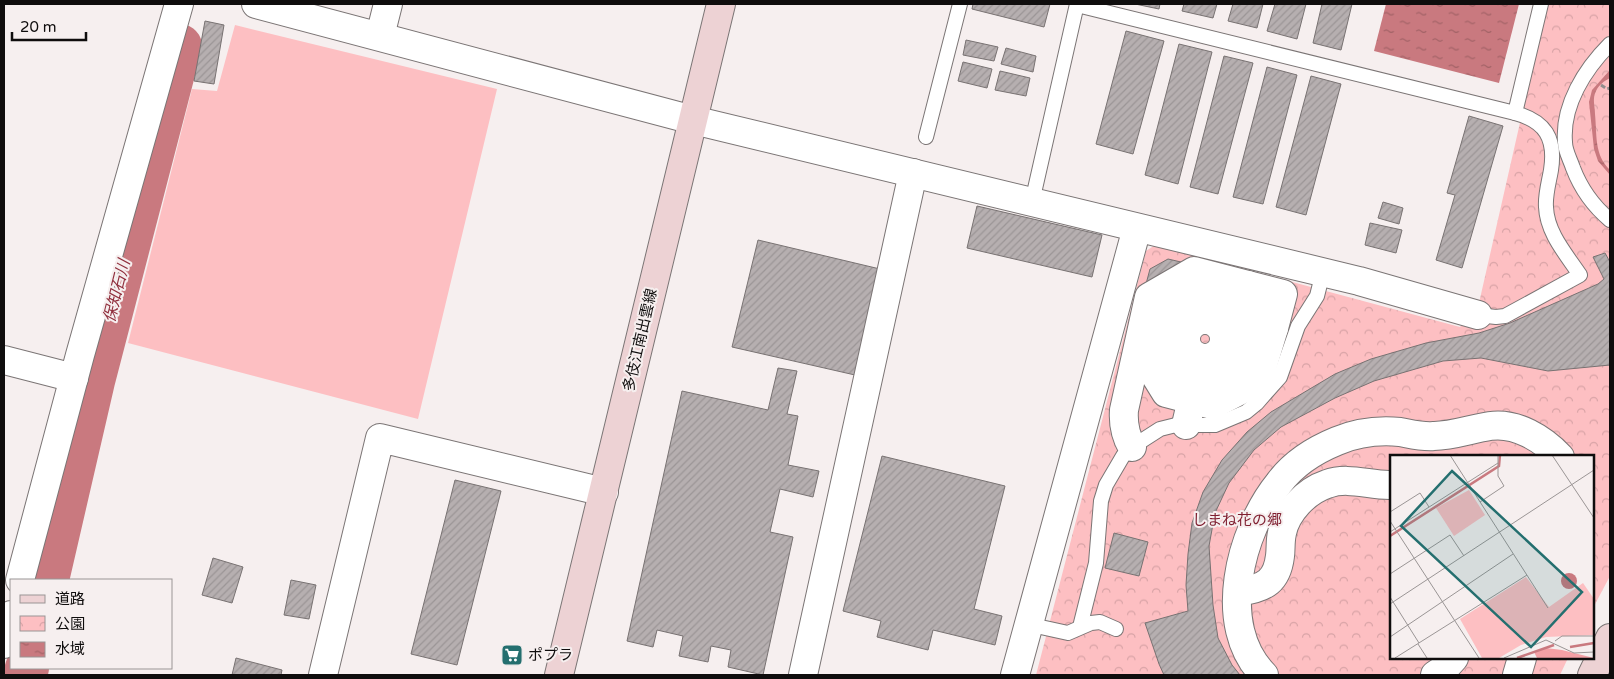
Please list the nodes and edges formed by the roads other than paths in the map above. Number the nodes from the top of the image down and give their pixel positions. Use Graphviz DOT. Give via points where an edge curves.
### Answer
graph roads {
  1 [pos="180,4"];
  2 [pos="256,4"];
  3 [pos="388,4"];
  4 [pos="721,4"];
  5 [pos="960,4"];
  6 [pos="1077,4"];
  7 [pos="1541,4"];
  8 [pos="380,36"];
  9 [pos="1610,44"];
  10 [pos="1514,113"];
  11 [pos="693,120"];
  12 [pos="926,137"];
  13 [pos="1558,145"];
  14 [pos="913,173"];
  15 [pos="1032,202"];
  16 [pos="1610,220"];
  17 [pos="1137,228"];
  18 [pos="1323,272"];
  19 [pos="1261,307"];
  20 [pos="1478,315"];
  21 [pos="1145,325"];
  22 [pos="1196,346"];
  23 [pos="4,360"];
  24 [pos="1288,360"];
  25 [pos="74,378"];
  26 [pos="1166,393"];
  27 [pos="1246,412"];
  28 [pos="1132,447"];
  29 [pos="1559,455"];
  30 [pos="1390,485"];
  31 [pos="604,492"];
  32 [pos="20,579"];
  33 [pos="1242,591"];
  34 [pos="10,619"];
  35 [pos="1027,624"];
  36 [pos="1080,627"];
  37 [pos="1116,629"];
  38 [pos="1610,638"];
  39 [pos="4,644"];
  40 [pos="1453,659"];
  41 [pos="1522,659"];
  42 [pos="323,675"];
  43 [pos="559,675"];
  44 [pos="803,675"];
  45 [pos="1014,675"];
  46 [pos="1264,675"];
  47 [pos="1435,675"];
  48 [pos="1517,675"];
  49 [pos="1592,675"];
  1 -- 25 [label="street"];
  2 -- 8 [label="street"];
  3 -- 8 [label="street"];
  4 -- 11 [label="main road, 多伎江南出雲線"];
  5 -- 12 [label="lane"];
  6 -- 10 [label="lane"];
  6 -- 15 [label="lane"];
  7 -- 10 [label="lane"];
  8 -- 11 [label="street"];
  9 -- 13 [label="lane" via="1592,65 1569,106"];
  10 -- 13 [label="lane" via="1537,121"];
  11 -- 14 [label="street"];
  11 -- 31 [label="main road, 多伎江南出雲線"];
  13 -- 16 [label="lane" via="1588,198"];
  13 -- 20 [label="lane" via="1546,207 1548,220 1551,231 1580,275 1506,316"];
  14 -- 15 [label="street"];
  14 -- 44 [label="street"];
  15 -- 17 [label="street"];
  17 -- 18 [label="street"];
  17 -- 35 [label="street"];
  18 -- 20 [label="street"];
  18 -- 24 [label="lane" via="1317,296 1298,326"];
  19 -- 22 [label="street"];
  19 -- 22 [label="street"];
  19 -- 22 [label="street" via="1258,381 1212,404"];
  21 -- 22 [label="street"];
  21 -- 22 [label="street" via="1140,351"];
  21 -- 22 [label="street" via="1149,297"];
  22 -- 24 [label="street"];
  22 -- 26 [label="street"];
  22 -- 27 [label="street"];
  22 -- 27 [label="lane" via="1215,425"];
  22 -- 28 [label="lane" via="1176,425 1160,429"];
  22 -- 28 [label="street" via="1123,421"];
  23 -- 25 [label="street"];
  24 -- 27 [label="lane" via="1269,391"];
  25 -- 32 [label="street"];
  28 -- 36 [label="lane" via="1114,469 1101,501 1096,563"];
  29 -- 46 [label="street" via="1532,435 1511,427 1492,426 1434,436 1399,432 1357,434 1336,441 1299,463 1279,483 1258,514 1242,559 1237,609 1240,626 1246,648 1256,668"];
  30 -- 33 [label="street" via="1341,481 1313,491 1287,519 1274,576 1257,589"];
  31 -- 42 [label="street" via="380,438"];
  31 -- 43 [label="main road, 多伎江南出雲線"];
  34 -- 39 [label="street"];
  35 -- 36 [label="lane" via="1068,633"];
  35 -- 45 [label="street"];
  36 -- 37 [label="lane" via="1100,622"];
  38 -- 49 [label="main road"];
  40 -- 47 [label="street"];
  41 -- 48 [label="street"];
}
